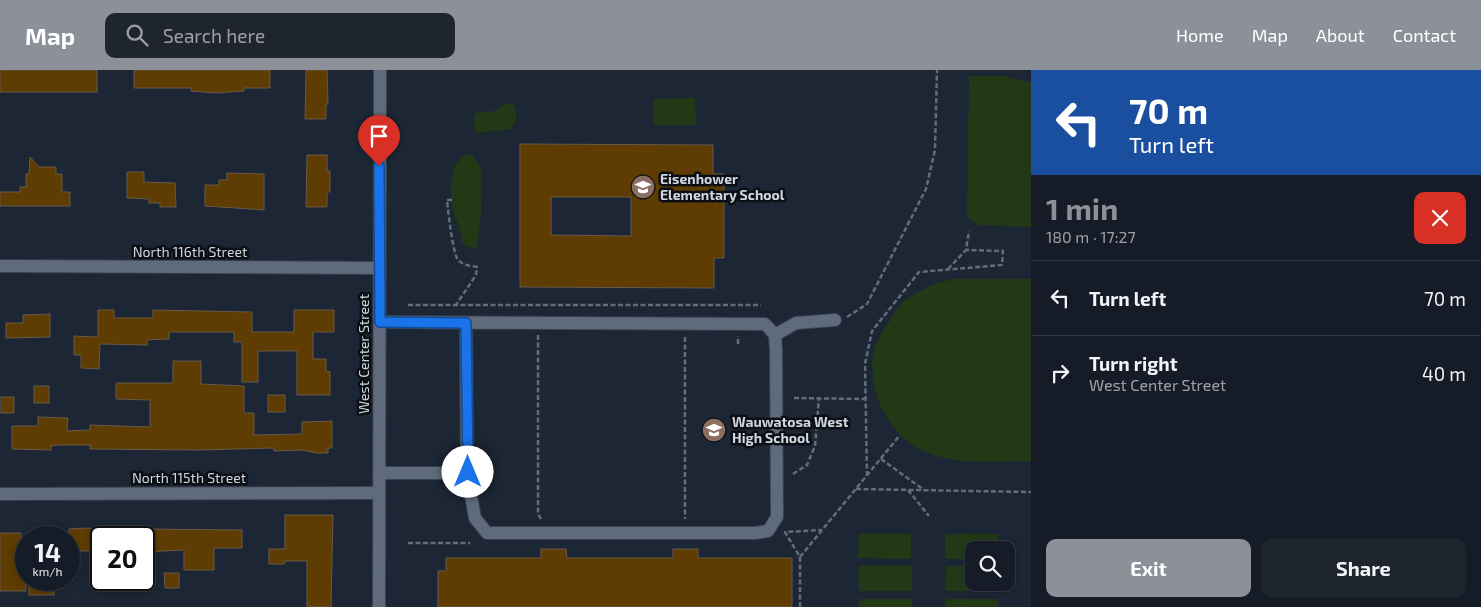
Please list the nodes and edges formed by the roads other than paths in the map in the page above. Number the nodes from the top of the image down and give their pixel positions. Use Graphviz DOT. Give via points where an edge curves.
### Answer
graph roads {
  1 [pos="380,70"];
  2 [pos="0,266"];
  3 [pos="379,268"];
  4 [pos="835,320"];
  5 [pos="380,322"];
  6 [pos="466,323"];
  7 [pos="775,335"];
  8 [pos="468,472"];
  9 [pos="379,473"];
  10 [pos="378,493"];
  11 [pos="0,494"];
  12 [pos="379,607"];
  1 -- 3 [label="street, West Center Street"];
  2 -- 3 [label="street, North 116th Street"];
  3 -- 5 [label="street, West Center Street"];
  4 -- 7 [label="street" via="796,323"];
  5 -- 6 [label="street"];
  5 -- 9 [label="street, West Center Street"];
  6 -- 7 [label="street" via="765,324"];
  6 -- 8 [label="street"];
  7 -- 8 [label="street" via="776,516 768,531 487,532 475,518"];
  8 -- 9 [label="street"];
  9 -- 10 [label="street, West Center Street"];
  10 -- 11 [label="street, North 115th Street"];
  10 -- 12 [label="street, West Center Street"];
}
